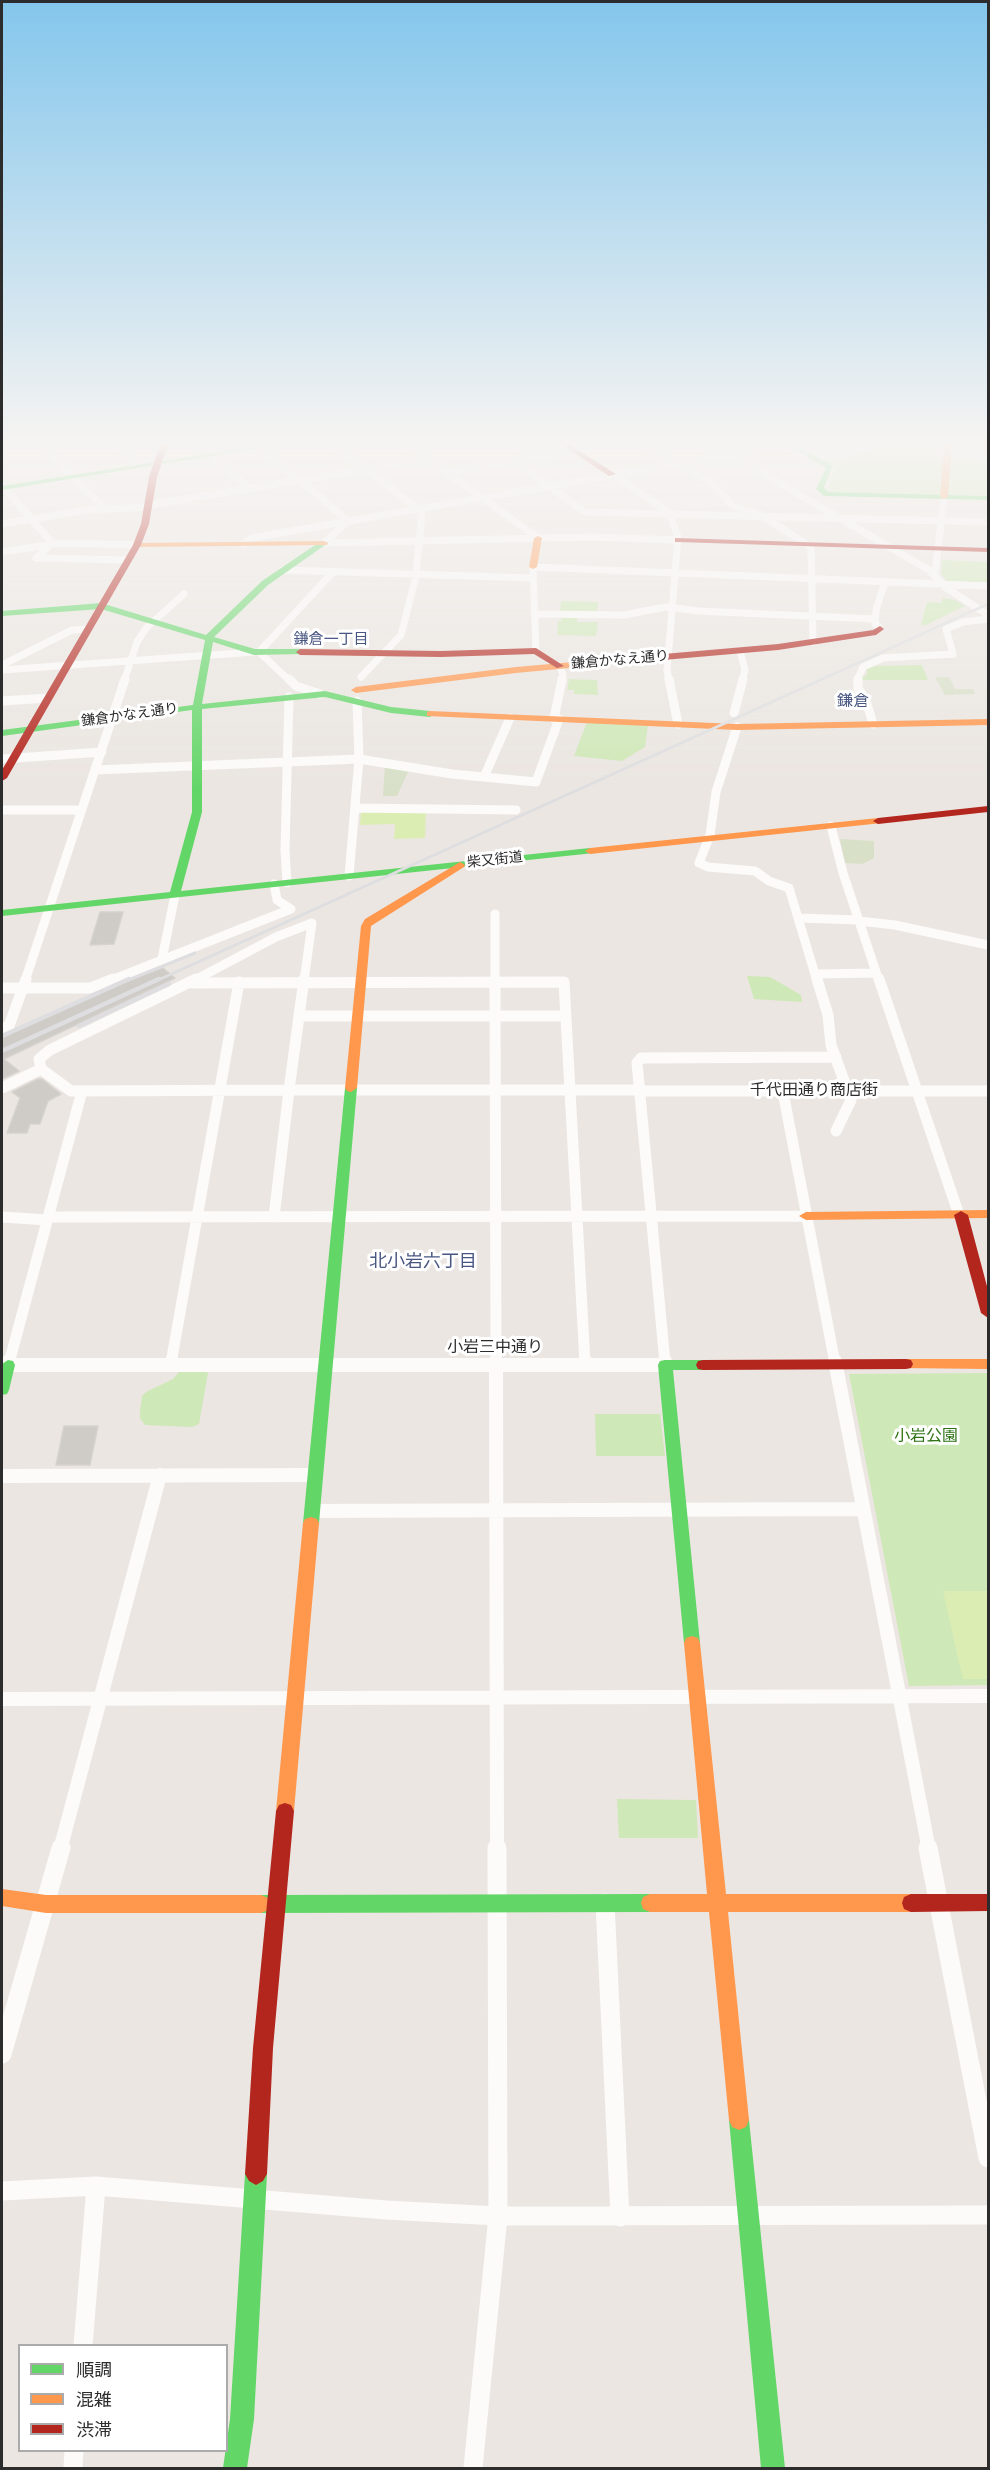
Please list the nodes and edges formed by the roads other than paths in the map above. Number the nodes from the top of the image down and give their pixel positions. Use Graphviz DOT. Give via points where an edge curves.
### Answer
graph roads {
  1 [pos="128,560"];
  2 [pos="298,560"];
  3 [pos="418,560"];
  4 [pos="535,560"];
  5 [pos="676,560"];
  6 [pos="811,560"];
  7 [pos="912,560"];
  8 [pos="936,560"];
  9 [pos="283,570"];
  10 [pos="333,572"];
  11 [pos="533,572"];
  12 [pos="675,573"];
  13 [pos="417,574"];
  14 [pos="934,574"];
  15 [pos="811,579"];
  16 [pos="885,582"];
  17 [pos="943,584"];
  18 [pos="988,586"];
  19 [pos="184,594"];
  20 [pos="101,606"];
  21 [pos="672,607"];
  22 [pos="2,613"];
  23 [pos="534,614"];
  24 [pos="988,614"];
  25 [pos="813,616"];
  26 [pos="154,621"];
  27 [pos="878,624"];
  28 [pos="88,629"];
  29 [pos="210,637"];
  30 [pos="813,642"];
  31 [pos="536,651"];
  32 [pos="741,651"];
  33 [pos="257,652"];
  34 [pos="384,653"];
  35 [pos="206,656"];
  36 [pos="667,658"];
  37 [pos="131,661"];
  38 [pos="2,665"];
  39 [pos="67,665"];
  40 [pos="560,666"];
  41 [pos="2,670"];
  42 [pos="358,689"];
  43 [pos="325,694"];
  44 [pos="48,698"];
  45 [pos="289,698"];
  46 [pos="2,701"];
  47 [pos="197,707"];
  48 [pos="113,718"];
  49 [pos="510,718"];
  50 [pos="557,719"];
  51 [pos="736,720"];
  52 [pos="988,722"];
  53 [pos="678,723"];
  54 [pos="873,724"];
  55 [pos="30,729"];
  56 [pos="2,733"];
  57 [pos="102,752"];
  58 [pos="8,758"];
  59 [pos="359,759"];
  60 [pos="287,762"];
  61 [pos="198,766"];
  62 [pos="95,770"];
  63 [pos="484,777"];
  64 [pos="2,778"];
  65 [pos="356,808"];
  66 [pos="988,809"];
  67 [pos="2,810"];
  68 [pos="81,810"];
  69 [pos="516,810"];
  70 [pos="831,826"];
  71 [pos="708,839"];
  72 [pos="460,865"];
  73 [pos="350,876"];
  74 [pos="280,884"];
  75 [pos="175,894"];
  76 [pos="48,908"];
  77 [pos="2,913"];
  78 [pos="495,914"];
  79 [pos="798,918"];
  80 [pos="859,921"];
  81 [pos="988,945"];
  82 [pos="162,959"];
  83 [pos="815,974"];
  84 [pos="876,974"];
  85 [pos="189,982"];
  86 [pos="239,982"];
  87 [pos="304,982"];
  88 [pos="361,982"];
  89 [pos="495,982"];
  90 [pos="2,988"];
  91 [pos="22,988"];
  92 [pos="358,1015"];
  93 [pos="495,1015"];
  94 [pos="299,1016"];
  95 [pos="566,1016"];
  96 [pos="2,1029"];
  97 [pos="836,1057"];
  98 [pos="41,1069"];
  99 [pos="2,1088"];
  100 [pos="220,1090"];
  101 [pos="289,1090"];
  102 [pos="351,1090"];
  103 [pos="495,1090"];
  104 [pos="571,1090"];
  105 [pos="82,1091"];
  106 [pos="639,1091"];
  107 [pos="916,1091"];
  108 [pos="988,1091"];
  109 [pos="783,1092"];
  110 [pos="849,1092"];
  111 [pos="836,1131"];
  112 [pos="988,1214"];
  113 [pos="960,1215"];
  114 [pos="578,1216"];
  115 [pos="650,1216"];
  116 [pos="806,1216"];
  117 [pos="2,1217"];
  118 [pos="197,1217"];
  119 [pos="274,1217"];
  120 [pos="339,1217"];
  121 [pos="495,1217"];
  122 [pos="48,1219"];
  123 [pos="988,1313"];
  124 [pos="988,1364"];
  125 [pos="5,1365"];
  126 [pos="171,1365"];
  127 [pos="495,1365"];
  128 [pos="585,1365"];
  129 [pos="665,1365"];
  130 [pos="834,1365"];
  131 [pos="326,1366"];
  132 [pos="2,1390"];
  133 [pos="160,1475"];
  134 [pos="316,1475"];
  135 [pos="2,1476"];
  136 [pos="863,1509"];
  137 [pos="496,1510"];
  138 [pos="679,1510"];
  139 [pos="312,1511"];
  140 [pos="988,1696"];
  141 [pos="899,1697"];
  142 [pos="294,1698"];
  143 [pos="495,1698"];
  144 [pos="697,1698"];
  145 [pos="2,1699"];
  146 [pos="100,1699"];
  147 [pos="2,1898"];
  148 [pos="938,1902"];
  149 [pos="276,1903"];
  150 [pos="605,1903"];
  151 [pos="717,1903"];
  152 [pos="988,1903"];
  153 [pos="46,1904"];
  154 [pos="497,1904"];
  155 [pos="2,2054"];
  156 [pos="988,2158"];
  157 [pos="96,2186"];
  158 [pos="2,2191"];
  159 [pos="253,2199"];
  160 [pos="988,2215"];
  161 [pos="498,2216"];
  162 [pos="620,2217"];
  163 [pos="747,2218"];
  164 [pos="83,2344"];
  165 [pos="74,2452"];
  166 [pos="73,2469"];
  167 [pos="235,2469"];
  168 [pos="473,2469"];
  169 [pos="773,2469"];
  1 -- 20 [label="street"];
  2 -- 9 [label="street"];
  3 -- 13 [label="street"];
  4 -- 11 [label="street"];
  5 -- 12 [label="street"];
  6 -- 15 [label="street"];
  7 -- 14 [label="street"];
  8 -- 14 [label="street"];
  9 -- 10 [label="street"];
  9 -- 29 [label="street"];
  10 -- 13 [label="street"];
  10 -- 33 [label="street"];
  11 -- 12 [label="street"];
  11 -- 13 [label="street"];
  11 -- 23 [label="street"];
  12 -- 15 [label="street"];
  12 -- 21 [label="street"];
  13 -- 34 [label="street" via="401,635"];
  14 -- 17 [label="street"];
  15 -- 16 [label="street"];
  15 -- 25 [label="street"];
  16 -- 17 [label="street"];
  16 -- 27 [label="street"];
  17 -- 18 [label="street"];
  17 -- 24 [label="street"];
  19 -- 26 [label="street"];
  20 -- 22 [label="street"];
  20 -- 26 [label="street"];
  20 -- 28 [label="street"];
  21 -- 23 [label="street" via="624,615"];
  21 -- 25 [label="street"];
  21 -- 36 [label="street"];
  23 -- 31 [label="street"];
  24 -- 54 [label="street" via="946,629 953,654 883,658 863,667 858,688"];
  25 -- 27 [label="street"];
  25 -- 30 [label="street"];
  26 -- 29 [label="street"];
  26 -- 37 [label="street" via="140,636"];
  27 -- 30 [label="street, 鎌倉かなえ通り" via="876,633"];
  28 -- 38 [label="street" via="72,630"];
  28 -- 39 [label="street"];
  29 -- 33 [label="street"];
  29 -- 35 [label="street"];
  30 -- 32 [label="street, 鎌倉かなえ通り"];
  31 -- 34 [label="street"];
  31 -- 40 [label="street"];
  32 -- 36 [label="street, 鎌倉かなえ通り"];
  32 -- 51 [label="street" via="745,670"];
  33 -- 34 [label="street"];
  33 -- 35 [label="street"];
  33 -- 43 [label="street" via="296,686"];
  34 -- 42 [label="street"];
  35 -- 37 [label="street"];
  35 -- 47 [label="street"];
  36 -- 40 [label="street, 鎌倉かなえ通り"];
  36 -- 53 [label="street"];
  37 -- 39 [label="street"];
  37 -- 48 [label="street"];
  39 -- 41 [label="street"];
  39 -- 44 [label="street"];
  40 -- 42 [label="street, 鎌倉かなえ通り"];
  40 -- 50 [label="street" via="563,675"];
  42 -- 43 [label="street"];
  42 -- 49 [label="street" via="391,710"];
  42 -- 59 [label="street"];
  43 -- 45 [label="street, 鎌倉かなえ通り"];
  44 -- 46 [label="street"];
  44 -- 55 [label="street"];
  45 -- 47 [label="street, 鎌倉かなえ通り"];
  45 -- 60 [label="street"];
  47 -- 48 [label="street, 鎌倉かなえ通り"];
  47 -- 61 [label="street"];
  48 -- 55 [label="street, 鎌倉かなえ通り"];
  48 -- 57 [label="street"];
  49 -- 50 [label="street"];
  49 -- 63 [label="street"];
  50 -- 53 [label="street"];
  50 -- 63 [label="street" via="536,782"];
  51 -- 53 [label="street"];
  51 -- 54 [label="street"];
  51 -- 71 [label="street"];
  52 -- 54 [label="street"];
  55 -- 56 [label="street, 鎌倉かなえ通り"];
  55 -- 58 [label="street"];
  57 -- 58 [label="street"];
  57 -- 62 [label="street"];
  58 -- 64 [label="street"];
  59 -- 60 [label="street"];
  59 -- 63 [label="street"];
  59 -- 65 [label="street"];
  60 -- 61 [label="street"];
  60 -- 74 [label="street" via="285,860"];
  61 -- 62 [label="street"];
  61 -- 75 [label="street" via="197,812"];
  62 -- 68 [label="street"];
  65 -- 69 [label="street"];
  65 -- 73 [label="street"];
  66 -- 70 [label="street, 柴又街道"];
  67 -- 68 [label="street"];
  68 -- 76 [label="street"];
  70 -- 71 [label="street, 柴又街道"];
  70 -- 80 [label="street"];
  71 -- 72 [label="street, 柴又街道"];
  71 -- 79 [label="street" via="699,863 755,871 789,888"];
  72 -- 73 [label="street, 柴又街道"];
  72 -- 88 [label="street" via="367,923"];
  73 -- 74 [label="street, 柴又街道"];
  74 -- 75 [label="street, 柴又街道"];
  74 -- 82 [label="street" via="277,900 291,909"];
  75 -- 76 [label="street, 柴又街道"];
  75 -- 82 [label="street"];
  76 -- 77 [label="street, 柴又街道"];
  76 -- 91 [label="street"];
  78 -- 89 [label="street"];
  79 -- 80 [label="street"];
  79 -- 83 [label="street"];
  80 -- 81 [label="street"];
  80 -- 84 [label="street"];
  82 -- 91 [label="street" via="90,988"];
  83 -- 84 [label="street"];
  83 -- 97 [label="street"];
  84 -- 107 [label="street"];
  85 -- 86 [label="street"];
  85 -- 87 [label="street" via="312,923"];
  85 -- 98 [label="street" via="50,1050 39,1059"];
  86 -- 87 [label="street"];
  86 -- 100 [label="street"];
  87 -- 88 [label="street"];
  87 -- 94 [label="street"];
  88 -- 89 [label="street"];
  88 -- 92 [label="street"];
  89 -- 93 [label="street"];
  89 -- 95 [label="street" via="564,982"];
  90 -- 91 [label="street"];
  91 -- 96 [label="street" via="9,1026"];
  92 -- 93 [label="street"];
  92 -- 94 [label="street"];
  92 -- 102 [label="street"];
  93 -- 95 [label="street"];
  93 -- 103 [label="street"];
  94 -- 101 [label="street"];
  95 -- 104 [label="street"];
  97 -- 106 [label="street" via="641,1058 637,1063"];
  97 -- 110 [label="street"];
  98 -- 99 [label="street"];
  98 -- 105 [label="street" via="71,1091"];
  100 -- 101 [label="street, 千代田通り商店街"];
  100 -- 105 [label="street, 千代田通り商店街"];
  100 -- 118 [label="street"];
  101 -- 102 [label="street, 千代田通り商店街"];
  101 -- 119 [label="street"];
  102 -- 103 [label="street, 千代田通り商店街"];
  102 -- 120 [label="street"];
  103 -- 104 [label="street, 千代田通り商店街"];
  103 -- 121 [label="street"];
  104 -- 106 [label="street, 千代田通り商店街"];
  104 -- 114 [label="street"];
  105 -- 122 [label="street"];
  106 -- 109 [label="street, 千代田通り商店街"];
  106 -- 115 [label="street"];
  107 -- 108 [label="street, 千代田通り商店街"];
  107 -- 110 [label="street, 千代田通り商店街"];
  107 -- 113 [label="street"];
  109 -- 110 [label="street, 千代田通り商店街"];
  109 -- 116 [label="street"];
  110 -- 111 [label="street" via="851,1100"];
  112 -- 113 [label="street"];
  113 -- 116 [label="street"];
  113 -- 123 [label="street"];
  114 -- 115 [label="street"];
  114 -- 121 [label="street"];
  114 -- 128 [label="street"];
  115 -- 116 [label="street"];
  115 -- 129 [label="street"];
  116 -- 130 [label="street"];
  117 -- 122 [label="street"];
  118 -- 119 [label="street"];
  118 -- 122 [label="street"];
  118 -- 126 [label="street"];
  119 -- 120 [label="street"];
  120 -- 121 [label="street"];
  120 -- 131 [label="street"];
  121 -- 127 [label="street"];
  122 -- 125 [label="street"];
  124 -- 130 [label="street, 小岩三中通り"];
  125 -- 126 [label="street, 小岩三中通り"];
  125 -- 132 [label="street"];
  126 -- 131 [label="street, 小岩三中通り"];
  127 -- 128 [label="street, 小岩三中通り"];
  127 -- 131 [label="street, 小岩三中通り"];
  127 -- 137 [label="street"];
  128 -- 129 [label="street, 小岩三中通り"];
  129 -- 130 [label="street, 小岩三中通り"];
  129 -- 138 [label="street"];
  130 -- 136 [label="street"];
  131 -- 134 [label="street"];
  133 -- 134 [label="street"];
  133 -- 135 [label="street"];
  133 -- 146 [label="street"];
  134 -- 139 [label="street"];
  136 -- 138 [label="street"];
  136 -- 141 [label="street"];
  137 -- 138 [label="street"];
  137 -- 139 [label="street"];
  137 -- 143 [label="street"];
  138 -- 144 [label="street"];
  139 -- 142 [label="street"];
  140 -- 141 [label="street"];
  141 -- 144 [label="street"];
  141 -- 148 [label="street"];
  142 -- 143 [label="street"];
  142 -- 146 [label="street"];
  142 -- 149 [label="street"];
  143 -- 144 [label="street"];
  143 -- 154 [label="street"];
  144 -- 151 [label="street"];
  145 -- 146 [label="street"];
  146 -- 153 [label="street"];
  147 -- 153 [label="street"];
  148 -- 151 [label="street"];
  148 -- 152 [label="street"];
  148 -- 156 [label="street"];
  149 -- 153 [label="street"];
  149 -- 154 [label="street"];
  149 -- 159 [label="street"];
  150 -- 151 [label="street"];
  150 -- 154 [label="street"];
  150 -- 162 [label="street"];
  151 -- 163 [label="street"];
  153 -- 155 [label="street"];
  154 -- 161 [label="street"];
  157 -- 158 [label="street"];
  157 -- 159 [label="street"];
  157 -- 164 [label="street"];
  159 -- 161 [label="street"];
  159 -- 167 [label="street" via="242,2419"];
  160 -- 163 [label="street"];
  161 -- 162 [label="street"];
  161 -- 168 [label="street"];
  162 -- 163 [label="street"];
  163 -- 169 [label="street"];
  165 -- 166 [label="street"];
}
